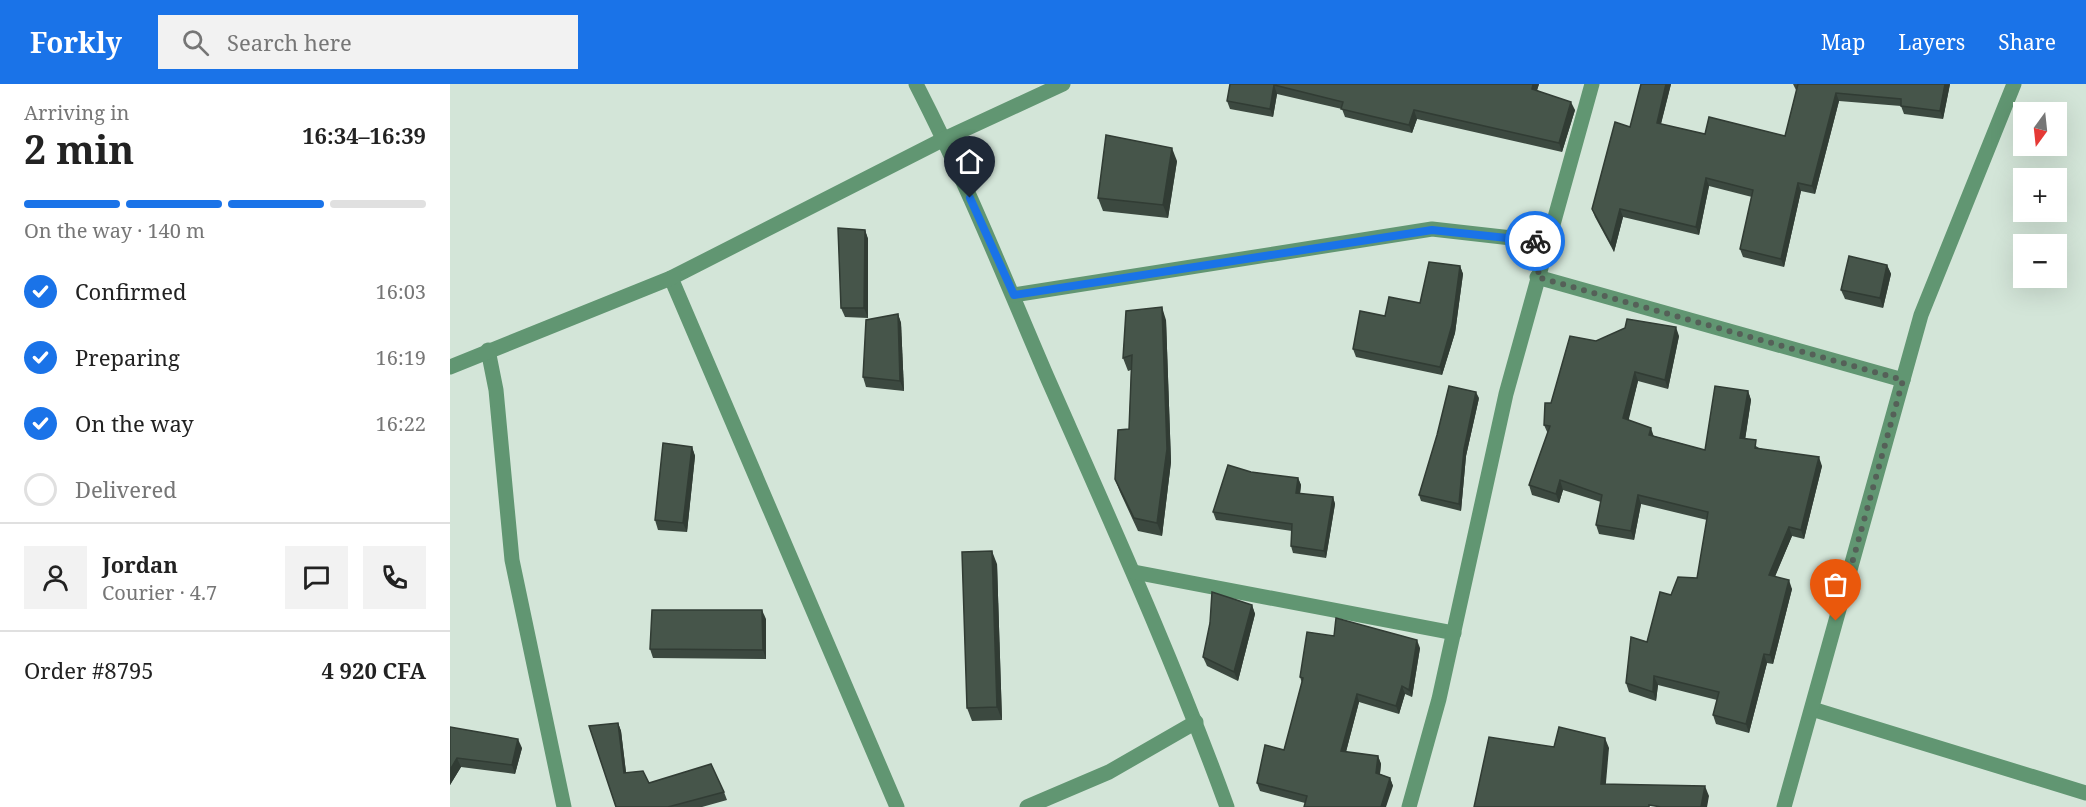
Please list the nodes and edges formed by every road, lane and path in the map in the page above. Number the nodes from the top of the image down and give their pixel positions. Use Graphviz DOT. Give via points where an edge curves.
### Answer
graph roads {
  1 [pos="916,84"];
  2 [pos="1063,84"];
  3 [pos="1592,84"];
  4 [pos="2014,84"];
  5 [pos="944,139"];
  6 [pos="1547,242"];
  7 [pos="1537,277"];
  8 [pos="672,278"];
  9 [pos="1014,295"];
  10 [pos="488,350"];
  11 [pos="450,367"];
  12 [pos="1903,380"];
  13 [pos="1134,572"];
  14 [pos="1454,633"];
  15 [pos="1812,709"];
  16 [pos="1196,722"];
  17 [pos="2086,793"];
  18 [pos="564,807"];
  19 [pos="897,807"];
  20 [pos="1027,807"];
  21 [pos="1227,807"];
  22 [pos="1409,807"];
  23 [pos="1785,807"];
  1 -- 5 [label="street"];
  2 -- 5 [label="street"];
  3 -- 6 [label="street"];
  4 -- 12 [label="street" via="1921,315"];
  5 -- 8 [label="street"];
  5 -- 9 [label="street"];
  6 -- 7 [label="street"];
  6 -- 9 [label="street" via="1432,230"];
  7 -- 12 [label="street"];
  7 -- 14 [label="street" via="1506,394"];
  8 -- 10 [label="street"];
  8 -- 19 [label="street"];
  9 -- 13 [label="street"];
  10 -- 11 [label="street"];
  10 -- 18 [label="street" via="496,390 512,560"];
  12 -- 15 [label="street"];
  13 -- 14 [label="street"];
  13 -- 16 [label="street"];
  14 -- 22 [label="street"];
  15 -- 17 [label="street"];
  15 -- 23 [label="street"];
  16 -- 20 [label="street" via="1109,772"];
  16 -- 21 [label="street"];
}
